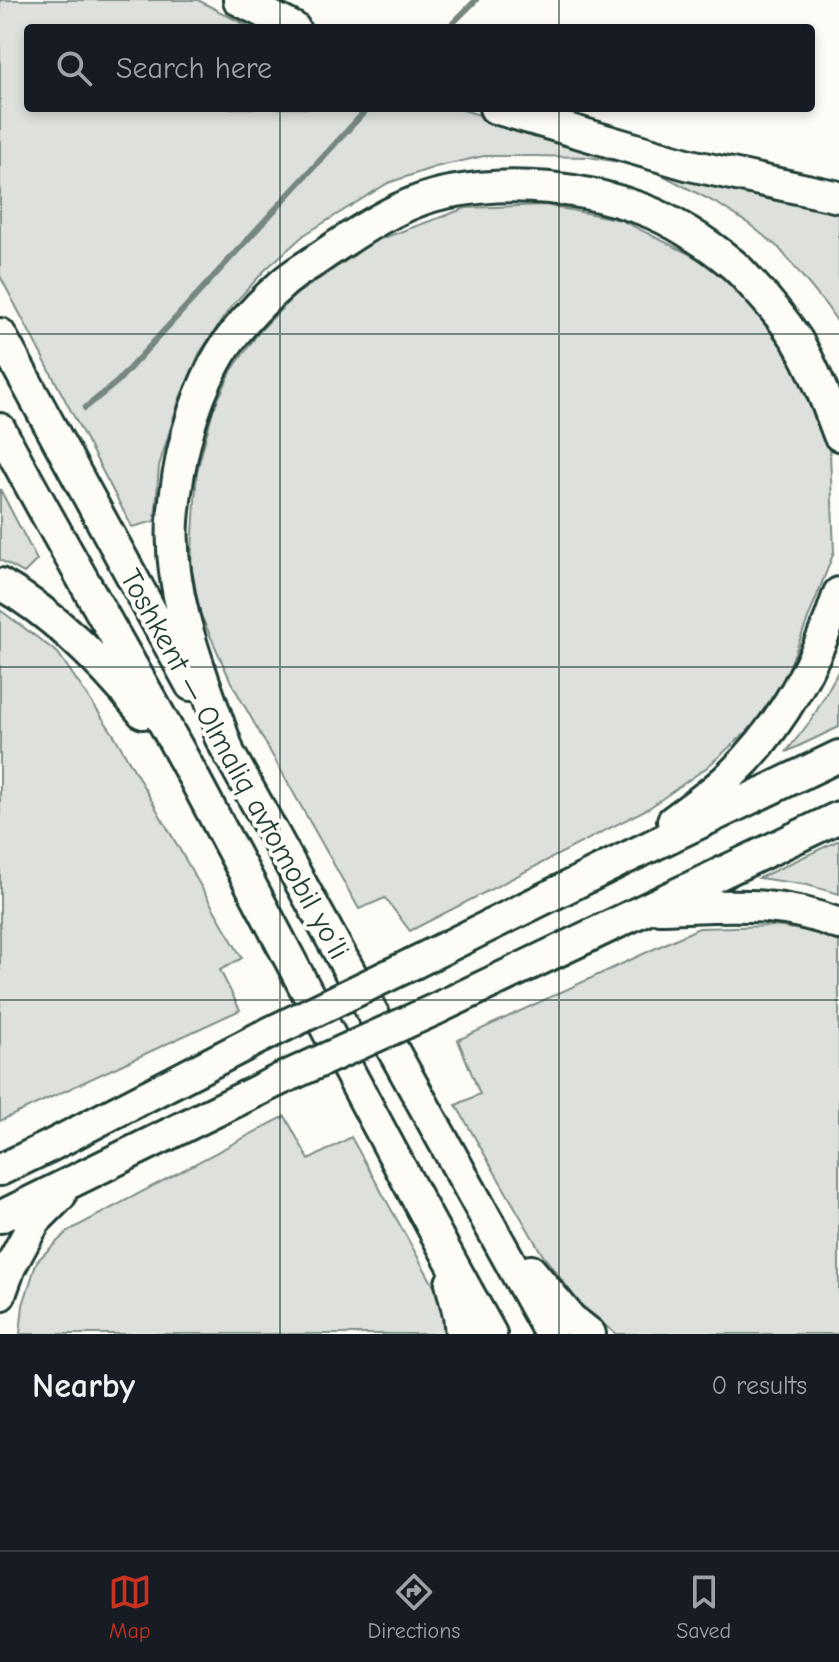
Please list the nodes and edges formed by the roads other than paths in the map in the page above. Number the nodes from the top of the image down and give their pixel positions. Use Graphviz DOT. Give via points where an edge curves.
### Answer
graph roads {
  1 [pos="239,0"];
  2 [pos="286,24"];
  3 [pos="509,112"];
  4 [pos="839,197"];
  5 [pos="0,334"];
  6 [pos="0,429"];
  7 [pos="839,435"];
  8 [pos="0,584"];
  9 [pos="839,593"];
  10 [pos="230,756"];
  11 [pos="839,756"];
  12 [pos="192,775"];
  13 [pos="839,817"];
  14 [pos="624,859"];
  15 [pos="645,909"];
  16 [pos="839,924"];
  17 [pos="50,1146"];
  18 [pos="0,1162"];
  19 [pos="0,1170"];
  20 [pos="73,1183"];
  21 [pos="471,1194"];
  22 [pos="0,1217"];
  23 [pos="426,1218"];
  24 [pos="0,1295"];
  25 [pos="461,1334"];
  26 [pos="491,1334"];
  27 [pos="550,1334"];
  28 [pos="590,1334"];
  1 -- 2 [label="highway"];
  3 -- 4 [label="highway" via="690,165"];
  5 -- 10 [label="highway, Toshkent — Olmaliq avtomobil yo‘li"];
  6 -- 12 [label="highway, Toshkent — Olmaliq avtomobil yo‘li"];
  7 -- 10 [label="highway" via="797,341 766,299 732,263 643,209 547,188 498,187 448,192 362,229 282,284 244,322 215,361 196,405 179,469 174,568 183,615"];
  8 -- 12 [label="highway" via="73,637"];
  9 -- 14 [label="highway" via="820,643 766,737 722,783"];
  10 -- 21 [label="highway, Toshkent — Olmaliq avtomobil yo‘li"];
  11 -- 14 [label="highway"];
  12 -- 23 [label="highway, Toshkent — Olmaliq avtomobil yo‘li"];
  13 -- 15 [label="highway"];
  14 -- 17 [label="highway, bridge"];
  15 -- 16 [label="highway" via="763,906"];
  15 -- 20 [label="highway, bridge"];
  17 -- 18 [label="highway"];
  17 -- 19 [label="highway"];
  20 -- 22 [label="highway"];
  20 -- 24 [label="highway" via="35,1221"];
  21 -- 27 [label="highway"];
  21 -- 28 [label="highway" via="549,1294"];
  23 -- 25 [label="highway" via="453,1288"];
  23 -- 26 [label="highway"];
}
